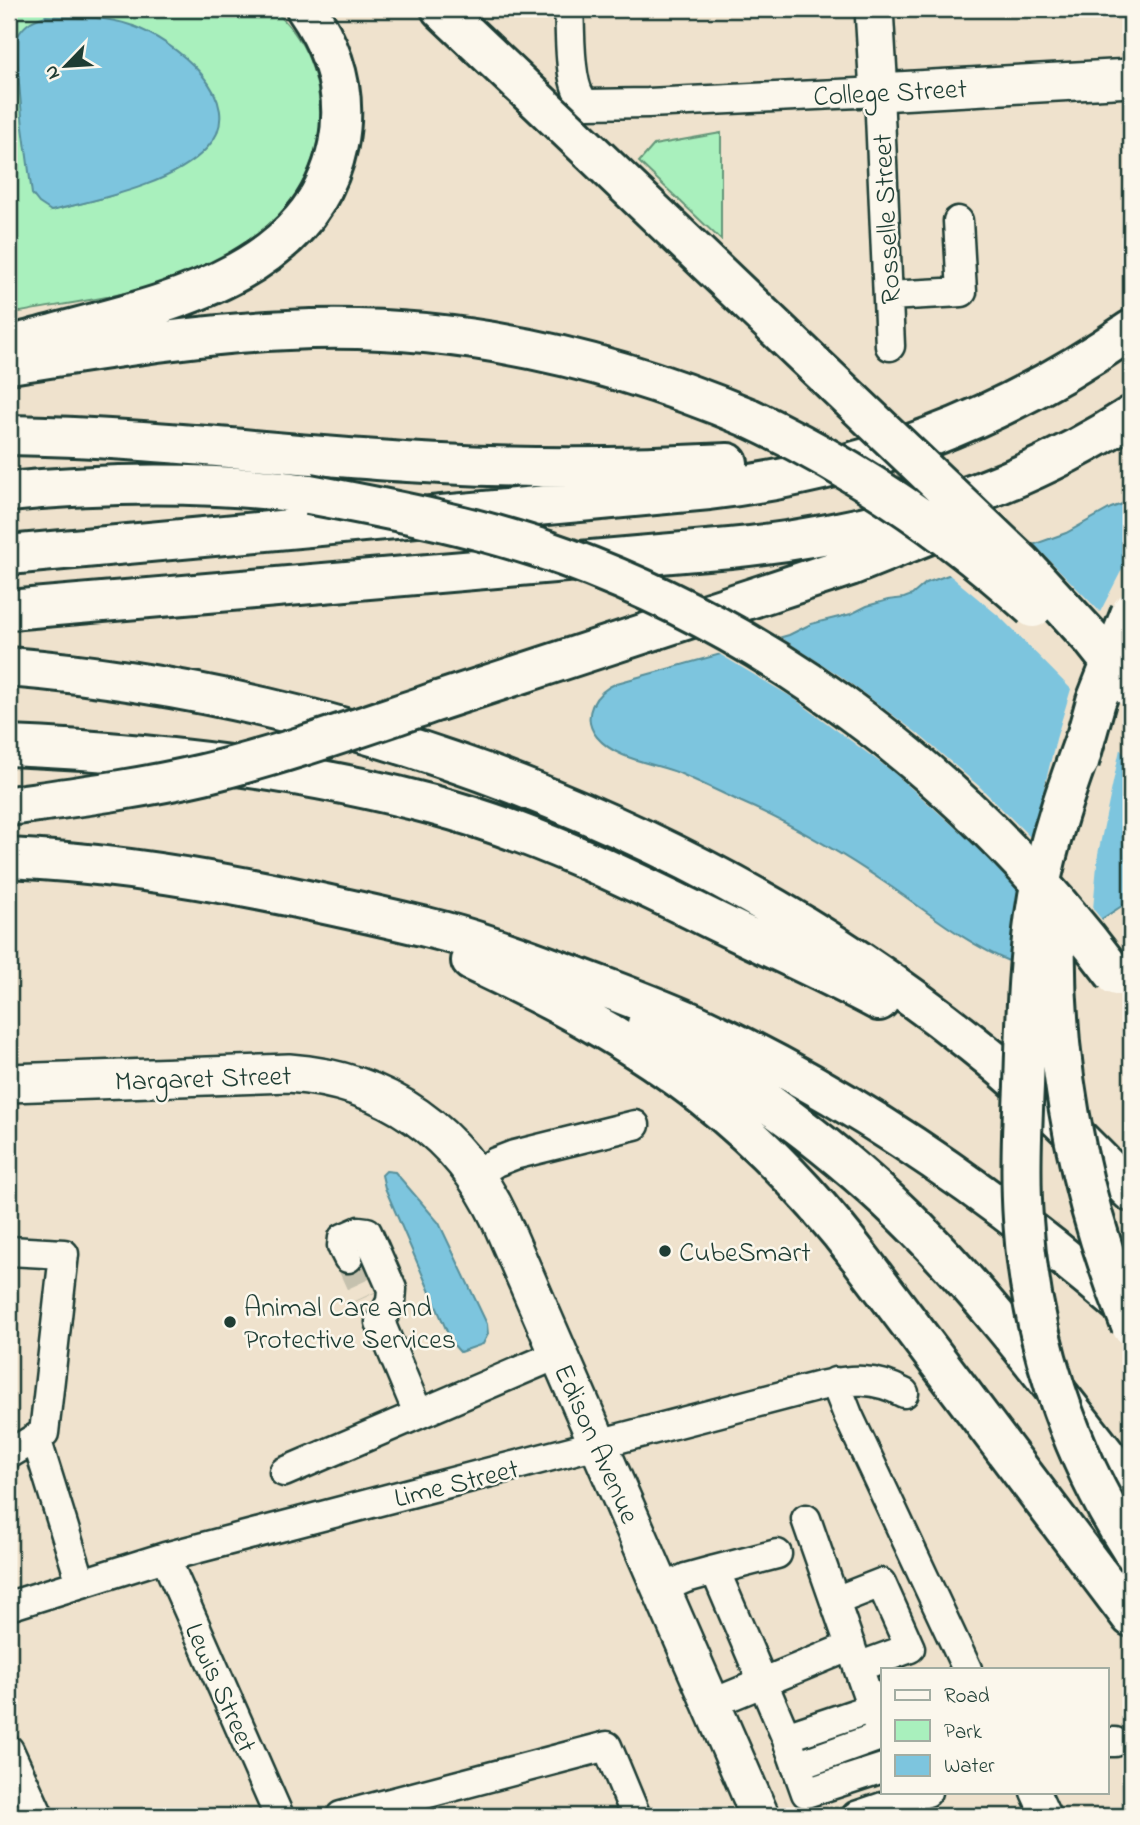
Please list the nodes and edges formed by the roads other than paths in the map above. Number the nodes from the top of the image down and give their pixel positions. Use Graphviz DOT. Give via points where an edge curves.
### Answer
graph roads {
  1 [pos="306,9"];
  2 [pos="441,9"];
  3 [pos="569,9"];
  4 [pos="874,9"];
  5 [pos="1131,78"];
  6 [pos="879,92"];
  7 [pos="958,221"];
  8 [pos="888,296"];
  9 [pos="1131,330"];
  10 [pos="9,346"];
  11 [pos="890,346"];
  12 [pos="9,364"];
  13 [pos="981,417"];
  14 [pos="1126,419"];
  15 [pos="9,435"];
  16 [pos="9,492"];
  17 [pos="12,555"];
  18 [pos="13,609"];
  19 [pos="1131,612"];
  20 [pos="14,667"];
  21 [pos="1131,688"];
  22 [pos="1131,711"];
  23 [pos="1085,738"];
  24 [pos="9,746"];
  25 [pos="9,806"];
  26 [pos="9,858"];
  27 [pos="315,902"];
  28 [pos="532,961"];
  29 [pos="1124,986"];
  30 [pos="9,1083"];
  31 [pos="392,1100"];
  32 [pos="1049,1110"];
  33 [pos="635,1125"];
  34 [pos="475,1175"];
  35 [pos="1131,1192"];
  36 [pos="9,1251"];
  37 [pos="348,1258"];
  38 [pos="366,1297"];
  39 [pos="1131,1313"];
  40 [pos="380,1322"];
  41 [pos="1131,1326"];
  42 [pos="559,1354"];
  43 [pos="835,1382"];
  44 [pos="904,1393"];
  45 [pos="418,1413"];
  46 [pos="36,1438"];
  47 [pos="598,1444"];
  48 [pos="9,1454"];
  49 [pos="284,1472"];
  50 [pos="1131,1488"];
  51 [pos="806,1518"];
  52 [pos="1131,1549"];
  53 [pos="777,1554"];
  54 [pos="165,1557"];
  55 [pos="715,1570"];
  56 [pos="81,1583"];
  57 [pos="661,1589"];
  58 [pos="835,1601"];
  59 [pos="9,1606"];
  60 [pos="1131,1617"];
  61 [pos="854,1657"];
  62 [pos="967,1668"];
  63 [pos="763,1683"];
  64 [pos="711,1704"];
  65 [pos="872,1708"];
  66 [pos="881,1733"];
  67 [pos="881,1736"];
  68 [pos="786,1737"];
  69 [pos="9,1750"];
  70 [pos="796,1766"];
  71 [pos="881,1769"];
  72 [pos="921,1794"];
  73 [pos="1036,1794"];
  74 [pos="39,1816"];
  75 [pos="279,1816"];
  76 [pos="341,1816"];
  77 [pos="636,1816"];
  78 [pos="760,1816"];
  79 [pos="856,1816"];
  80 [pos="1046,1816"];
  1 -- 10 [label="highway" via="336,71 340,127 331,169 294,229 252,264 206,287"];
  2 -- 21 [label="highway, bridge" via="1022,563"];
  3 -- 6 [label="street, College Street" via="574,80 582,100 593,105"];
  4 -- 6 [label="main road, Rosselle Street"];
  5 -- 6 [label="main road, College Street"];
  6 -- 8 [label="street, Rosselle Street"];
  7 -- 8 [label="street" via="962,292"];
  8 -- 11 [label="street, Rosselle Street"];
  9 -- 13 [label="highway" via="1070,370"];
  12 -- 22 [label="highway, bridge" via="179,339 327,329 474,339 587,361 749,418 866,480 958,545 1045,619"];
  13 -- 15 [label="highway" via="908,436 799,455 636,467 441,464 130,439"];
  13 -- 17 [label="highway" via="856,462 747,485"];
  14 -- 18 [label="highway" via="1056,458 963,498 885,523 806,539"];
  14 -- 25 [label="highway, bridge" via="1011,494 954,524 850,566 212,772"];
  16 -- 29 [label="highway, bridge" via="170,483 309,494 487,532 636,586 772,659 901,749 1017,855"];
  19 -- 23 [label="highway, bridge"];
  20 -- 32 [label="highway" via="150,684 289,713 458,764 595,818 723,881 837,948 973,1044"];
  23 -- 41 [label="highway, bridge" via="1058,887 1058,1038 1084,1188"];
  23 -- 52 [label="highway, bridge" via="1052,838 1032,937 1026,1002 1023,1220 1036,1315 1056,1392 1086,1467"];
  24 -- 32 [label="highway" via="152,755 259,768 434,805 508,828 618,874 864,993 978,1059"];
  26 -- 27 [label="highway" via="168,874"];
  27 -- 28 [label="highway" via="430,928"];
  27 -- 60 [label="highway" via="424,939 535,993 644,1056 732,1121 793,1178 843,1236"];
  28 -- 39 [label="highway" via="673,1014 829,1095 936,1163 1077,1267"];
  28 -- 50 [label="highway" via="634,1016 730,1076 861,1177 967,1282"];
  30 -- 31 [label="main road, Margaret Street" via="316,1074"];
  31 -- 34 [label="main road, Edison Avenue" via="438,1133"];
  32 -- 35 [label="highway"];
  33 -- 34 [label="street" via="514,1155"];
  34 -- 42 [label="main road, Edison Avenue" via="496,1209"];
  36 -- 46 [label="street" via="64,1254 44,1433"];
  37 -- 40 [label="street" via="343,1238 367,1232 392,1289 391,1302"];
  38 -- 40 [label="street"];
  40 -- 45 [label="street"];
  42 -- 45 [label="street"];
  42 -- 47 [label="main road, Edison Avenue"];
  43 -- 44 [label="street, Lime Street" via="868,1379"];
  43 -- 47 [label="street, Lime Street"];
  43 -- 62 [label="street"];
  45 -- 49 [label="street"];
  46 -- 48 [label="street"];
  46 -- 56 [label="street"];
  47 -- 54 [label="street, Lime Street"];
  47 -- 57 [label="main road, Edison Avenue"];
  51 -- 58 [label="street"];
  53 -- 55 [label="street"];
  54 -- 56 [label="street, Lime Street"];
  54 -- 75 [label="street, Lewis Street"];
  55 -- 57 [label="street"];
  55 -- 63 [label="street"];
  56 -- 59 [label="street, Lime Street"];
  57 -- 64 [label="main road, Edison Avenue"];
  58 -- 61 [label="street"];
  58 -- 61 [label="street" via="881,1583 910,1648"];
  61 -- 63 [label="street"];
  61 -- 65 [label="street"];
  63 -- 64 [label="street"];
  63 -- 68 [label="street"];
  64 -- 78 [label="main road, Edison Avenue"];
  65 -- 66 [label="street"];
  65 -- 68 [label="street"];
  67 -- 70 [label="street"];
  68 -- 70 [label="street"];
  69 -- 74 [label="street"];
  70 -- 71 [label="street" via="806,1793"];
  72 -- 79 [label="street"];
  73 -- 80 [label="street"];
  76 -- 77 [label="street" via="607,1746"];
}
